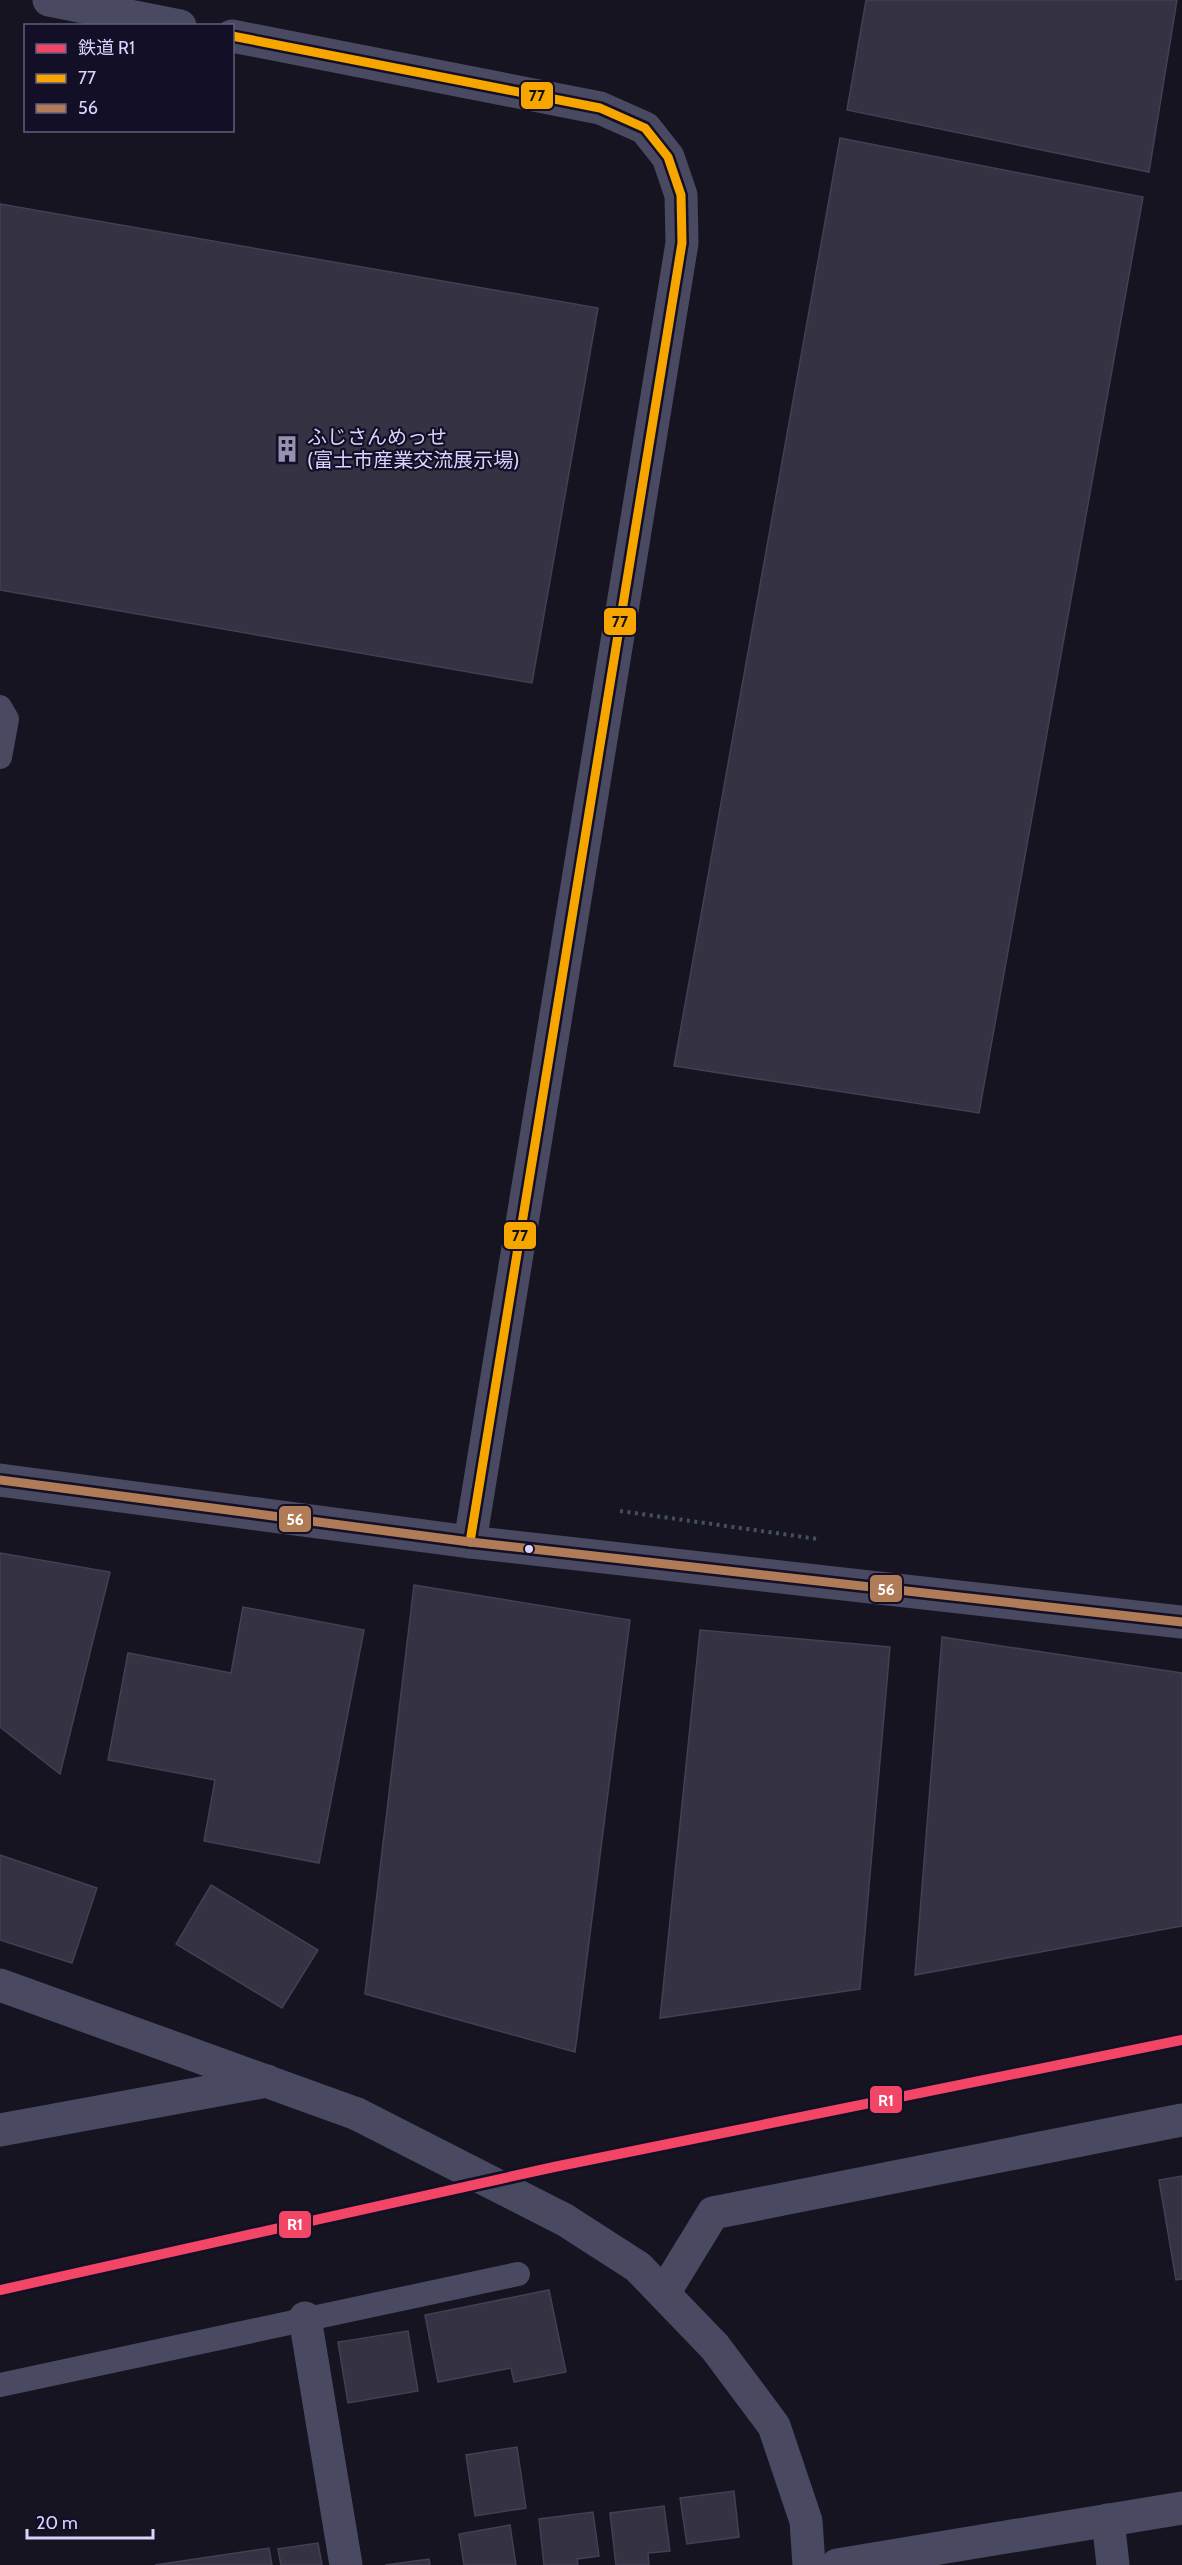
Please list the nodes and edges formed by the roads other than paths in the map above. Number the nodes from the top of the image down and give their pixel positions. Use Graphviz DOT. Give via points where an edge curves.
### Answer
graph roads {
  1 [pos="49,0"];
  2 [pos="170,24"];
  3 [pos="234,36"];
  4 [pos="0,707"];
  5 [pos="0,757"];
  6 [pos="0,1480"];
  7 [pos="470,1542"];
  8 [pos="1182,1622"];
  9 [pos="0,1985"];
  10 [pos="267,2081"];
  11 [pos="1182,2120"];
  12 [pos="0,2130"];
  13 [pos="518,2274"];
  14 [pos="664,2293"];
  15 [pos="305,2318"];
  16 [pos="0,2385"];
  17 [pos="1182,2508"];
  18 [pos="1108,2520"];
  19 [pos="346,2565"];
  20 [pos="809,2565"];
  21 [pos="837,2565"];
  22 [pos="1113,2565"];
  1 -- 2 [label="street"];
  3 -- 7 [label="street" via="600,108 645,128 668,158 681,195 682,243"];
  4 -- 5 [label="lane" via="7,719"];
  6 -- 7 [label="street"];
  7 -- 8 [label="street"];
  9 -- 10 [label="street"];
  10 -- 12 [label="street"];
  10 -- 14 [label="street" via="357,2114 564,2220 638,2267"];
  11 -- 14 [label="street" via="713,2213"];
  13 -- 15 [label="lane"];
  14 -- 20 [label="street" via="714,2347 774,2426 806,2521"];
  15 -- 16 [label="lane"];
  15 -- 19 [label="street"];
  17 -- 18 [label="street"];
  18 -- 21 [label="street"];
  18 -- 22 [label="street"];
}
